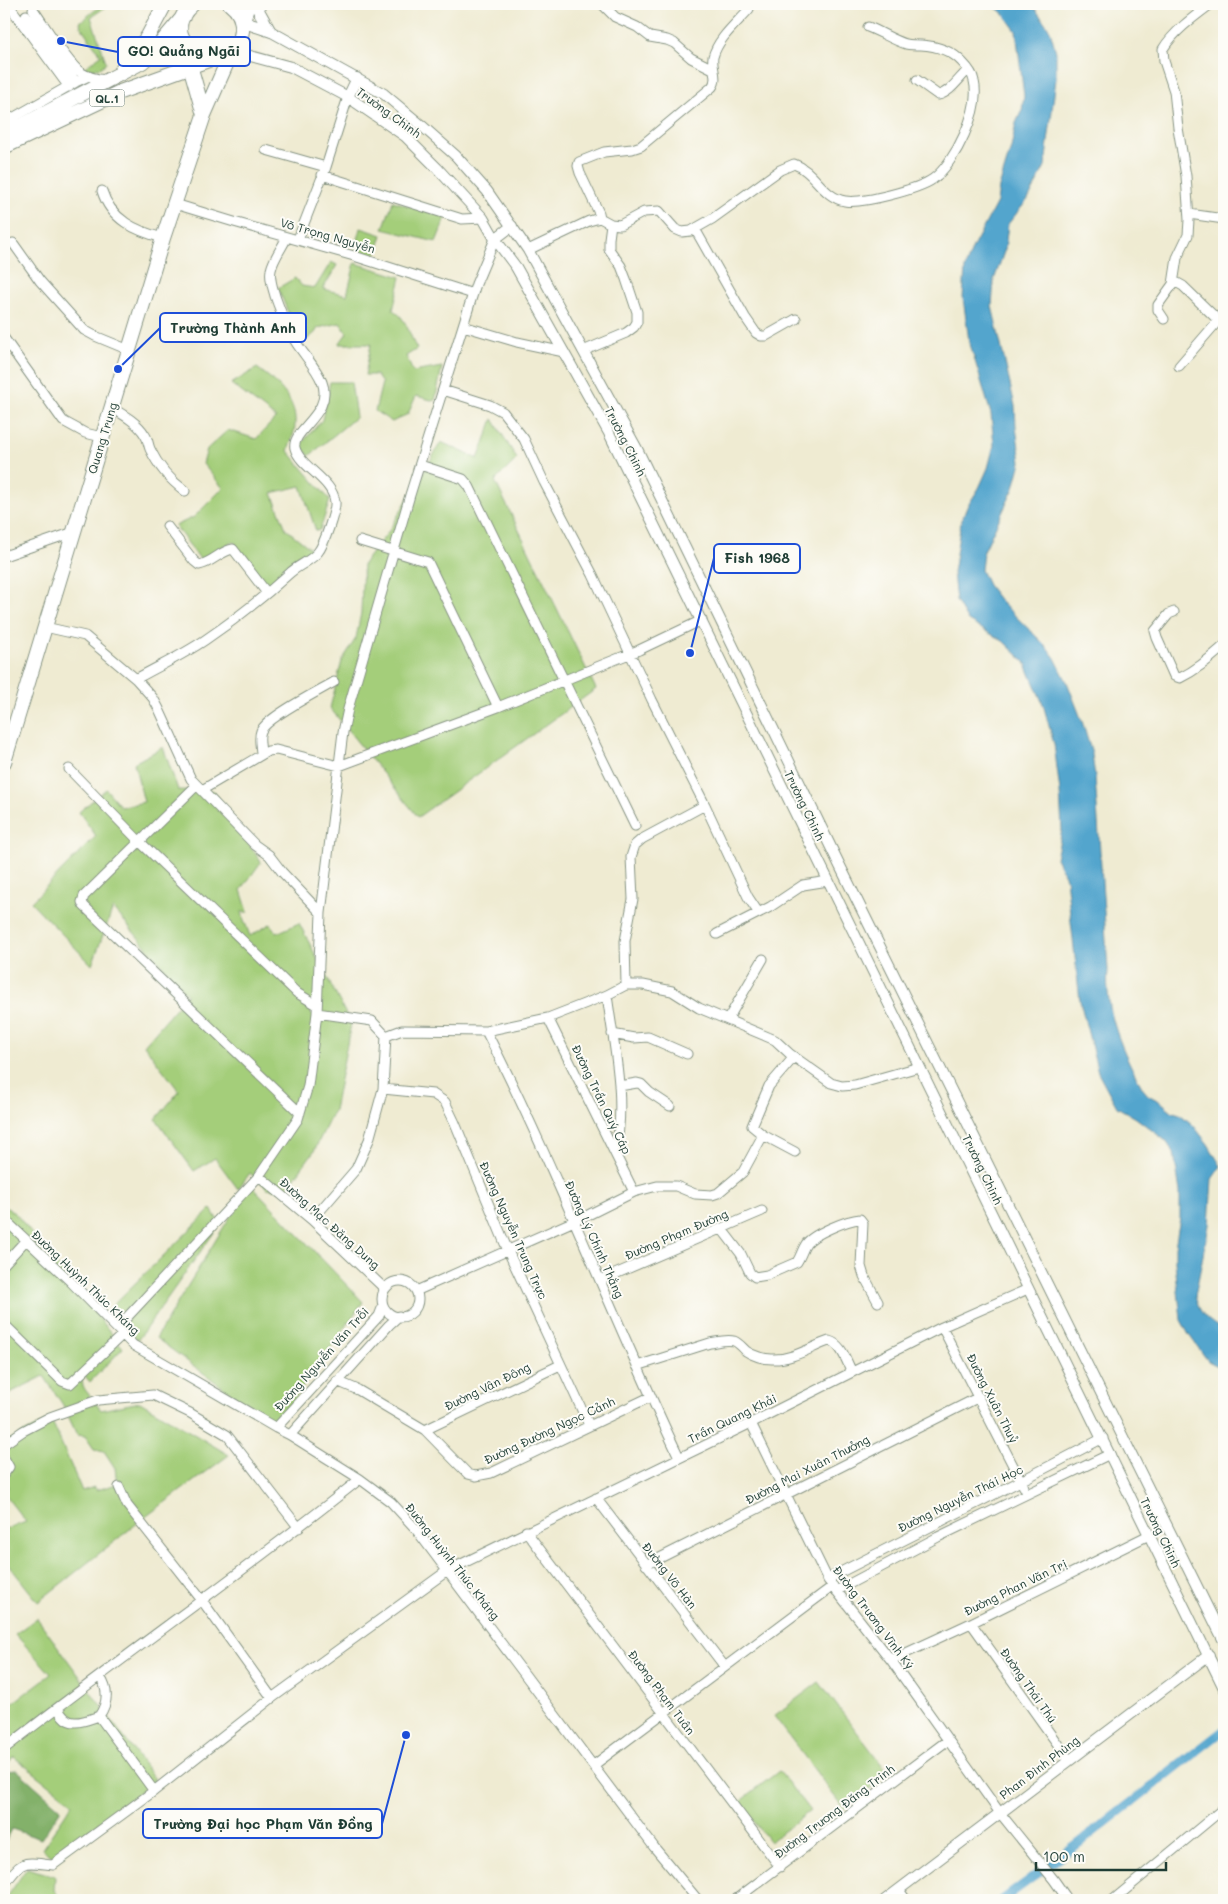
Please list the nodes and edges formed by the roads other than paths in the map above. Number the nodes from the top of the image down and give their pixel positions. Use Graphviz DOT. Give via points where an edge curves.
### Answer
graph roads {
  1 [pos="8,4"];
  2 [pos="165,4"];
  3 [pos="193,4"];
  4 [pos="230,4"];
  5 [pos="248,4"];
  6 [pos="255,4"];
  7 [pos="602,4"];
  8 [pos="1211,4"];
  9 [pos="749,9"];
  10 [pos="30,12"];
  11 [pos="182,17"];
  12 [pos="243,22"];
  13 [pos="868,27"];
  14 [pos="270,31"];
  15 [pos="182,37"];
  16 [pos="232,50"];
  17 [pos="214,58"];
  18 [pos="190,66"];
  19 [pos="713,69"];
  20 [pos="968,70"];
  21 [pos="89,76"];
  22 [pos="357,78"];
  23 [pos="109,80"];
  24 [pos="917,80"];
  25 [pos="72,84"];
  26 [pos="348,96"];
  27 [pos="204,115"];
  28 [pos="4,123"];
  29 [pos="4,133"];
  30 [pos="4,147"];
  31 [pos="266,150"];
  32 [pos="324,171"];
  33 [pos="102,191"];
  34 [pos="175,204"];
  35 [pos="1189,214"];
  36 [pos="483,218"];
  37 [pos="600,218"];
  38 [pos="1224,220"];
  39 [pos="611,224"];
  40 [pos="512,226"];
  41 [pos="695,229"];
  42 [pos="287,236"];
  43 [pos="163,238"];
  44 [pos="298,239"];
  45 [pos="495,239"];
  46 [pos="13,243"];
  47 [pos="528,250"];
  48 [pos="1174,281"];
  49 [pos="473,294"];
  50 [pos="1216,317"];
  51 [pos="796,319"];
  52 [pos="1164,319"];
  53 [pos="1224,324"];
  54 [pos="463,326"];
  55 [pos="4,338"];
  56 [pos="129,350"];
  57 [pos="583,350"];
  58 [pos="564,352"];
  59 [pos="1179,366"];
  60 [pos="443,390"];
  61 [pos="112,408"];
  62 [pos="102,436"];
  63 [pos="420,464"];
  64 [pos="185,491"];
  65 [pos="167,526"];
  66 [pos="74,532"];
  67 [pos="360,541"];
  68 [pos="394,550"];
  69 [pos="4,556"];
  70 [pos="268,593"];
  71 [pos="1174,612"];
  72 [pos="716,613"];
  73 [pos="702,620"];
  74 [pos="46,626"];
  75 [pos="1224,646"];
  76 [pos="629,653"];
  77 [pos="136,678"];
  78 [pos="564,680"];
  79 [pos="334,682"];
  80 [pos="498,707"];
  81 [pos="9,732"];
  82 [pos="261,754"];
  83 [pos="4,762"];
  84 [pos="339,766"];
  85 [pos="69,769"];
  86 [pos="200,787"];
  87 [pos="705,805"];
  88 [pos="635,826"];
  89 [pos="139,841"];
  90 [pos="841,868"];
  91 [pos="827,879"];
  92 [pos="758,912"];
  93 [pos="321,913"];
  94 [pos="717,934"];
  95 [pos="763,958"];
  96 [pos="626,985"];
  97 [pos="607,996"];
  98 [pos="317,1009"];
  99 [pos="548,1018"];
  100 [pos="728,1019"];
  101 [pos="486,1031"];
  102 [pos="612,1034"];
  103 [pos="386,1036"];
  104 [pos="687,1054"];
  105 [pos="794,1057"];
  106 [pos="919,1067"];
  107 [pos="619,1086"];
  108 [pos="383,1089"];
  109 [pos="670,1106"];
  110 [pos="300,1113"];
  111 [pos="763,1135"];
  112 [pos="795,1152"];
  113 [pos="615,1153"];
  114 [pos="259,1176"];
  115 [pos="634,1192"];
  116 [pos="762,1211"];
  117 [pos="4,1219"];
  118 [pos="312,1220"];
  119 [pos="574,1221"];
  120 [pos="721,1228"];
  121 [pos="26,1240"];
  122 [pos="508,1251"];
  123 [pos="4,1264"];
  124 [pos="1042,1275"];
  125 [pos="601,1280"];
  126 [pos="1026,1286"];
  127 [pos="384,1288"];
  128 [pos="416,1291"];
  129 [pos="878,1302"];
  130 [pos="384,1306"];
  131 [pos="399,1316"];
  132 [pos="4,1325"];
  133 [pos="942,1327"];
  134 [pos="119,1331"];
  135 [pos="560,1365"];
  136 [pos="637,1366"];
  137 [pos="852,1372"];
  138 [pos="337,1381"];
  139 [pos="650,1397"];
  140 [pos="979,1397"];
  141 [pos="751,1423"];
  142 [pos="589,1425"];
  143 [pos="276,1428"];
  144 [pos="425,1430"];
  145 [pos="290,1435"];
  146 [pos="1102,1438"];
  147 [pos="4,1444"];
  148 [pos="1110,1454"];
  149 [pos="679,1457"];
  150 [pos="4,1458"];
  151 [pos="4,1474"];
  152 [pos="360,1479"];
  153 [pos="1022,1481"];
  154 [pos="119,1487"];
  155 [pos="786,1493"];
  156 [pos="1028,1494"];
  157 [pos="596,1498"];
  158 [pos="299,1528"];
  159 [pos="526,1531"];
  160 [pos="1149,1535"];
  161 [pos="646,1565"];
  162 [pos="447,1571"];
  163 [pos="832,1585"];
  164 [pos="200,1599"];
  165 [pos="971,1623"];
  166 [pos="1224,1641"];
  167 [pos="1209,1655"];
  168 [pos="891,1660"];
  169 [pos="725,1667"];
  170 [pos="100,1677"];
  171 [pos="1224,1688"];
  172 [pos="272,1698"];
  173 [pos="58,1708"];
  174 [pos="662,1714"];
  175 [pos="99,1716"];
  176 [pos="948,1740"];
  177 [pos="4,1749"];
  178 [pos="1069,1760"];
  179 [pos="594,1765"];
  180 [pos="154,1792"];
  181 [pos="1224,1808"];
  182 [pos="1000,1813"];
  183 [pos="780,1867"];
  184 [pos="4,1885"];
  185 [pos="899,1890"];
  186 [pos="698,1900"];
  187 [pos="735,1900"];
  188 [pos="885,1900"];
  189 [pos="906,1900"];
  190 [pos="1068,1900"];
  191 [pos="1113,1900"];
  1 -- 10 [label="street"];
  2 -- 23 [label="main road" via="137,51"];
  3 -- 11 [label="main road, QL.1"];
  4 -- 12 [label="main road"];
  5 -- 12 [label="main road, Quang Trung"];
  6 -- 14 [label="main road"];
  7 -- 19 [label="street" via="615,17 637,26 650,37 674,43 691,58"];
  8 -- 35 [label="street" via="1171,38 1163,49 1174,91"];
  9 -- 19 [label="street" via="718,46 713,57"];
  10 -- 21 [label="street" via="80,72"];
  10 -- 25 [label="street"];
  11 -- 15 [label="main road"];
  11 -- 23 [label="main road, QL.1" via="149,56"];
  12 -- 14 [label="main road"];
  12 -- 16 [label="main road, Quang Trung" via="238,42"];
  13 -- 20 [label="street" via="908,45 942,48 958,58"];
  14 -- 22 [label="street, Trường Chinh"];
  15 -- 17 [label="main road" via="194,53"];
  15 -- 18 [label="main road"];
  16 -- 17 [label="main road, QL.1"];
  16 -- 26 [label="street, Trường Chinh" via="291,67"];
  16 -- 27 [label="main road, Quang Trung"];
  17 -- 18 [label="main road, QL.1"];
  18 -- 27 [label="main road"];
  18 -- 30 [label="main road, QL.1" via="120,92"];
  19 -- 37 [label="street" via="716,80 712,87 646,143 632,149 598,153 580,162 580,173"];
  20 -- 24 [label="street" via="948,91 938,96"];
  20 -- 41 [label="street" via="975,88 970,118 952,158 931,180 855,202 838,200 806,170 789,165"];
  21 -- 23 [label="street"];
  21 -- 25 [label="street"];
  22 -- 26 [label="street"];
  22 -- 40 [label="street, Trường Chinh" via="384,94 456,156"];
  23 -- 29 [label="main road, QL.1"];
  25 -- 28 [label="street"];
  26 -- 32 [label="street"];
  26 -- 36 [label="street, Trường Chinh" via="405,136"];
  27 -- 34 [label="main road, Quang Trung"];
  31 -- 32 [label="street"];
  32 -- 36 [label="street" via="462,219"];
  32 -- 44 [label="street"];
  33 -- 43 [label="street" via="117,218"];
  34 -- 42 [label="street, Võ Trọng Nguyễn"];
  34 -- 43 [label="main road, Quang Trung"];
  35 -- 38 [label="street"];
  35 -- 48 [label="street" via="1188,234 1177,258"];
  36 -- 45 [label="street, Trường Chinh"];
  37 -- 39 [label="street"];
  37 -- 47 [label="street" via="582,223"];
  39 -- 41 [label="street" via="620,225 653,210 664,214 675,229 682,232"];
  39 -- 57 [label="street" via="610,249 626,279 637,322 626,334"];
  40 -- 45 [label="street"];
  40 -- 47 [label="street, Trường Chinh"];
  41 -- 51 [label="street" via="756,333 766,336"];
  42 -- 44 [label="street, Võ Trọng Nguyễn"];
  42 -- 70 [label="street" via="270,272 272,285 288,328 324,388 323,402 316,416 298,436 295,449 329,488 336,507 319,551"];
  43 -- 56 [label="main road, Quang Trung"];
  44 -- 49 [label="street, Võ Trọng Nguyễn"];
  45 -- 49 [label="street"];
  45 -- 58 [label="street, Trường Chinh" via="516,267"];
  46 -- 56 [label="street" via="40,281 84,330"];
  47 -- 57 [label="street, Trường Chinh"];
  48 -- 50 [label="street"];
  48 -- 52 [label="street" via="1158,305"];
  49 -- 54 [label="street"];
  50 -- 53 [label="street"];
  50 -- 59 [label="street" via="1217,322"];
  54 -- 58 [label="street"];
  54 -- 60 [label="street"];
  55 -- 62 [label="street" via="63,421 85,433"];
  56 -- 61 [label="main road, Quang Trung"];
  57 -- 72 [label="street, Trường Chinh" via="637,449"];
  58 -- 73 [label="street, Trường Chinh" via="609,433"];
  60 -- 63 [label="street"];
  60 -- 76 [label="street" via="497,408 516,426 593,575"];
  61 -- 62 [label="main road, Quang Trung"];
  61 -- 64 [label="street" via="141,429 158,463"];
  62 -- 66 [label="main road, Quang Trung"];
  63 -- 68 [label="street"];
  63 -- 78 [label="street" via="463,479 469,486"];
  65 -- 70 [label="street" via="199,565 233,549"];
  66 -- 69 [label="street"];
  66 -- 74 [label="main road, Quang Trung"];
  67 -- 68 [label="street"];
  68 -- 80 [label="street" via="428,562"];
  68 -- 84 [label="street" via="348,709"];
  70 -- 77 [label="street" via="205,640"];
  71 -- 75 [label="street" via="1155,631 1174,676 1180,678 1192,672"];
  72 -- 73 [label="street"];
  72 -- 90 [label="street, Trường Chinh"];
  73 -- 76 [label="street"];
  73 -- 91 [label="street, Trường Chinh"];
  74 -- 77 [label="street" via="85,636"];
  74 -- 81 [label="main road, Quang Trung"];
  76 -- 78 [label="street"];
  76 -- 87 [label="street"];
  77 -- 86 [label="street" via="153,698 191,779"];
  78 -- 80 [label="street"];
  78 -- 88 [label="street"];
  79 -- 82 [label="street" via="261,729"];
  80 -- 84 [label="street"];
  81 -- 83 [label="main road, Quang Trung"];
  82 -- 84 [label="street" via="276,750"];
  82 -- 86 [label="street"];
  84 -- 93 [label="street"];
  85 -- 89 [label="street"];
  86 -- 89 [label="street"];
  86 -- 93 [label="street" via="255,845 269,855"];
  87 -- 92 [label="street"];
  87 -- 96 [label="street" via="635,845 632,856 633,898 625,941"];
  89 -- 98 [label="street"];
  89 -- 110 [label="street" via="84,896 84,906"];
  90 -- 91 [label="street"];
  90 -- 124 [label="street, Trường Chinh"];
  91 -- 92 [label="street" via="803,886"];
  91 -- 106 [label="street, Trường Chinh"];
  92 -- 94 [label="street"];
  93 -- 98 [label="street"];
  95 -- 100 [label="street"];
  96 -- 97 [label="street"];
  96 -- 100 [label="street" via="672,991 699,1008"];
  97 -- 99 [label="street"];
  97 -- 102 [label="street"];
  98 -- 103 [label="street" via="372,1021"];
  98 -- 110 [label="street" via="308,1086"];
  99 -- 101 [label="street"];
  99 -- 113 [label="street, Đường Trần Quý Cáp"];
  100 -- 105 [label="street" via="775,1040"];
  101 -- 103 [label="street" via="402,1030"];
  101 -- 119 [label="street, Đường Lý Chính Thắng"];
  102 -- 104 [label="street" via="648,1037"];
  102 -- 107 [label="street"];
  103 -- 108 [label="street"];
  105 -- 106 [label="street" via="823,1078 842,1086"];
  105 -- 111 [label="street" via="769,1086 752,1122 752,1126"];
  106 -- 126 [label="street, Trường Chinh"];
  107 -- 109 [label="street" via="641,1084"];
  107 -- 113 [label="street" via="620,1132"];
  108 -- 118 [label="street" via="369,1140 356,1169"];
  108 -- 122 [label="street, Đường Nguyễn Trung Trực" via="433,1094 445,1102"];
  110 -- 114 [label="street"];
  111 -- 112 [label="street"];
  111 -- 115 [label="street" via="743,1172 718,1194 695,1194 676,1186 658,1186"];
  113 -- 115 [label="street, Đường Trần Quý Cáp"];
  114 -- 118 [label="street, Đường Mạc Đăng Dung"];
  114 -- 134 [label="street"];
  115 -- 119 [label="street"];
  116 -- 120 [label="street, Đường Phạm Đường"];
  117 -- 121 [label="street, Đường Huỳnh Thúc Kháng"];
  118 -- 127 [label="street, Đường Mạc Đăng Dung"];
  119 -- 122 [label="street"];
  119 -- 125 [label="street, Đường Lý Chính Thắng"];
  120 -- 125 [label="street, Đường Phạm Đường"];
  120 -- 129 [label="street" via="755,1277 797,1262 810,1240 842,1223 860,1219 863,1223 861,1266"];
  121 -- 123 [label="street"];
  121 -- 134 [label="street, Đường Huỳnh Thúc Kháng"];
  122 -- 128 [label="street"];
  122 -- 135 [label="street, Đường Nguyễn Trung Trực"];
  124 -- 126 [label="street"];
  124 -- 166 [label="street, Trường Chinh"];
  125 -- 136 [label="street, Đường Lý Chính Thắng"];
  126 -- 133 [label="street, Trần Quang Khải"];
  126 -- 146 [label="street, Trường Chinh"];
  127 -- 128 [label="street" via="390,1283 405,1281"];
  127 -- 130 [label="street"];
  128 -- 131 [label="street" via="418,1298 414,1310"];
  130 -- 131 [label="street" via="389,1313"];
  130 -- 143 [label="street, Đường Nguyễn Văn Trỗi" via="379,1316"];
  131 -- 138 [label="street"];
  132 -- 134 [label="street" via="62,1381 70,1384"];
  133 -- 137 [label="street, Trần Quang Khải"];
  133 -- 140 [label="street, Đường Xuân Thuỷ"];
  134 -- 143 [label="street, Đường Huỳnh Thúc Kháng" via="133,1345"];
  135 -- 142 [label="street, Đường Nguyễn Trung Trực"];
  135 -- 144 [label="street, Đường Vân Đông"];
  136 -- 137 [label="street" via="722,1341 732,1340 756,1356 774,1359 829,1341 840,1348"];
  136 -- 139 [label="street, Đường Lý Chính Thắng"];
  137 -- 141 [label="street, Trần Quang Khải"];
  138 -- 144 [label="street, Đường Đường Ngọc Cảnh"];
  138 -- 145 [label="street"];
  139 -- 142 [label="street, Đường Đường Ngọc Cảnh"];
  139 -- 149 [label="street, Đường Lý Chính Thắng"];
  140 -- 153 [label="street, Đường Xuân Thuỷ"];
  140 -- 155 [label="street, Đường Mai Xuân Thưởng"];
  141 -- 149 [label="street, Trần Quang Khải"];
  141 -- 155 [label="street, Đường Trương Vĩnh Ký"];
  142 -- 144 [label="street, Đường Đường Ngọc Cảnh" via="491,1473 476,1476 468,1474"];
  143 -- 145 [label="street, Đường Huỳnh Thúc Kháng"];
  145 -- 152 [label="street, Đường Huỳnh Thúc Kháng"];
  146 -- 148 [label="street, Trường Chinh"];
  146 -- 153 [label="street, Đường Nguyễn Thái Học"];
  147 -- 158 [label="street" via="50,1417 98,1400 153,1395 227,1434"];
  148 -- 156 [label="street, Đường Nguyễn Thái Học"];
  148 -- 160 [label="street, Trường Chinh"];
  149 -- 157 [label="street, Trần Quang Khải"];
  150 -- 151 [label="street" via="9,1468"];
  152 -- 158 [label="street"];
  152 -- 162 [label="street, Đường Huỳnh Thúc Kháng" via="391,1502"];
  153 -- 156 [label="street, Đường Xuân Thuỷ"];
  153 -- 163 [label="street, Đường Nguyễn Thái Học" via="927,1528"];
  154 -- 164 [label="street" via="127,1505"];
  155 -- 161 [label="street, Đường Mai Xuân Thưởng"];
  155 -- 163 [label="street, Đường Trương Vĩnh Ký"];
  156 -- 163 [label="street, Đường Nguyễn Thái Học"];
  157 -- 159 [label="street, Trần Quang Khải"];
  157 -- 161 [label="street, Đường Võ Hàn"];
  158 -- 164 [label="street"];
  159 -- 162 [label="street, Trần Quang Khải"];
  159 -- 174 [label="street, Đường Phạm Tuân"];
  160 -- 165 [label="street, Đường Phan Văn Trị"];
  160 -- 167 [label="street, Trường Chinh"];
  161 -- 169 [label="street, Đường Võ Hàn"];
  162 -- 172 [label="street, Trần Quang Khải"];
  162 -- 179 [label="street, Đường Huỳnh Thúc Kháng"];
  163 -- 168 [label="street, Đường Trương Vĩnh Ký"];
  163 -- 169 [label="street, Đường Nguyễn Thái Học"];
  164 -- 170 [label="street"];
  164 -- 172 [label="street"];
  165 -- 168 [label="street, Đường Phan Văn Trị"];
  165 -- 178 [label="street, Đường Thái Thú"];
  167 -- 171 [label="street, Trường Chinh"];
  167 -- 178 [label="street, Phan Đình Phùng"];
  168 -- 176 [label="street, Đường Trương Vĩnh Ký"];
  169 -- 174 [label="street, Đường Nguyễn Thái Học"];
  170 -- 173 [label="street"];
  170 -- 175 [label="street" via="107,1697"];
  172 -- 180 [label="street, Trần Quang Khải"];
  173 -- 175 [label="street" via="61,1715 73,1722"];
  173 -- 177 [label="street"];
  174 -- 179 [label="street, Đường Nguyễn Thái Học"];
  174 -- 183 [label="street, Đường Phạm Tuân"];
  175 -- 180 [label="street"];
  176 -- 182 [label="street, Đường Trương Vĩnh Ký"];
  176 -- 183 [label="street, Đường Trương Đăng Trinh"];
  178 -- 182 [label="street, Phan Đình Phùng"];
  179 -- 186 [label="street, Đường Huỳnh Thúc Kháng" via="654,1847"];
  180 -- 184 [label="street, Trần Quang Khải" via="53,1866 24,1863"];
  181 -- 191 [label="street"];
  182 -- 185 [label="street, Phan Đình Phùng"];
  182 -- 190 [label="street, Đường Trương Vĩnh Ký"];
  183 -- 187 [label="street, Đường Trương Đăng Trinh"];
  185 -- 188 [label="street, Phan Đình Phùng"];
  185 -- 189 [label="street"];
}
